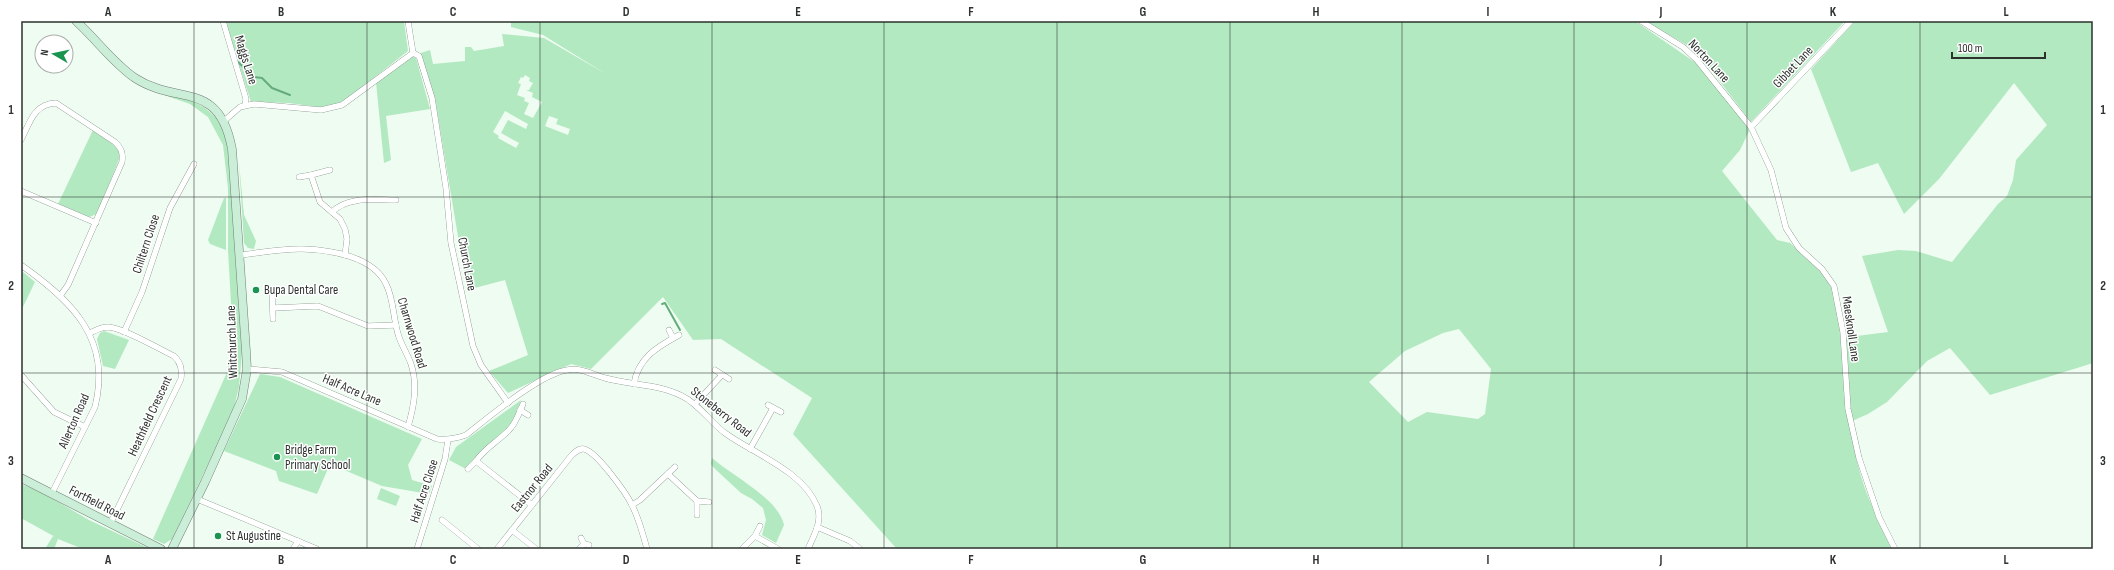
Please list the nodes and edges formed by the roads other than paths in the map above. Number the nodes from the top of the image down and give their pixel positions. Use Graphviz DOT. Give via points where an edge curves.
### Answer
graph roads {
  1 [pos="76,21"];
  2 [pos="223,21"];
  3 [pos="408,21"];
  4 [pos="1641,21"];
  5 [pos="1851,21"];
  6 [pos="413,53"];
  7 [pos="245,105"];
  8 [pos="224,121"];
  9 [pos="1751,127"];
  10 [pos="21,140"];
  11 [pos="194,164"];
  12 [pos="330,170"];
  13 [pos="311,175"];
  14 [pos="299,177"];
  15 [pos="21,191"];
  16 [pos="396,200"];
  17 [pos="332,212"];
  18 [pos="96,223"];
  19 [pos="345,255"];
  20 [pos="240,256"];
  21 [pos="21,265"];
  22 [pos="272,292"];
  23 [pos="60,296"];
  24 [pos="273,308"];
  25 [pos="274,319"];
  26 [pos="396,325"];
  27 [pos="669,330"];
  28 [pos="124,332"];
  29 [pos="90,333"];
  30 [pos="679,335"];
  31 [pos="673,338"];
  32 [pos="247,369"];
  33 [pos="715,370"];
  34 [pos="21,375"];
  35 [pos="722,375"];
  36 [pos="728,379"];
  37 [pos="634,384"];
  38 [pos="508,403"];
  39 [pos="523,404"];
  40 [pos="695,404"];
  41 [pos="520,410"];
  42 [pos="781,412"];
  43 [pos="528,415"];
  44 [pos="85,427"];
  45 [pos="408,427"];
  46 [pos="448,440"];
  47 [pos="750,449"];
  48 [pos="476,461"];
  49 [pos="674,467"];
  50 [pos="468,469"];
  51 [pos="668,474"];
  52 [pos="21,478"];
  53 [pos="52,493"];
  54 [pos="197,499"];
  55 [pos="697,501"];
  56 [pos="709,502"];
  57 [pos="532,505"];
  58 [pos="632,505"];
  59 [pos="697,515"];
  60 [pos="442,520"];
  61 [pos="110,524"];
  62 [pos="760,526"];
  63 [pos="817,527"];
  64 [pos="512,530"];
  65 [pos="755,536"];
  66 [pos="298,541"];
  67 [pos="585,542"];
  68 [pos="161,549"];
  69 [pos="172,549"];
  70 [pos="293,549"];
  71 [pos="317,549"];
  72 [pos="417,549"];
  73 [pos="478,549"];
  74 [pos="497,549"];
  75 [pos="536,549"];
  76 [pos="579,549"];
  77 [pos="647,549"];
  78 [pos="742,549"];
  79 [pos="778,549"];
  80 [pos="808,549"];
  81 [pos="860,549"];
  82 [pos="1895,549"];
  1 -- 8 [label="street" via="135,78 157,89 187,94 198,99 217,112"];
  2 -- 7 [label="street, Maggs Lane" via="246,99"];
  3 -- 6 [label="street"];
  4 -- 9 [label="street, Norton Lane" via="1683,47 1697,60"];
  5 -- 9 [label="street, Gibbet Lane"];
  6 -- 7 [label="street" via="335,108 321,110"];
  6 -- 38 [label="street, Church Lane" via="419,56 432,98 446,188 451,243 473,346 480,365"];
  7 -- 8 [label="street"];
  8 -- 20 [label="street, Whitchurch Lane" via="232,149"];
  9 -- 82 [label="street, Maesknoll Lane" via="1771,170 1786,228 1799,248 1822,269 1834,286 1843,332 1848,409 1859,458 1879,517"];
  10 -- 18 [label="street" via="35,111 42,105 56,103 121,148 122,162"];
  11 -- 28 [label="street, Chiltern Close" via="170,208 142,292"];
  12 -- 13 [label="street"];
  13 -- 14 [label="street"];
  13 -- 17 [label="street" via="320,202"];
  15 -- 18 [label="street"];
  16 -- 17 [label="street" via="349,201 339,205"];
  17 -- 19 [label="street" via="346,229"];
  18 -- 23 [label="street" via="68,285"];
  19 -- 20 [label="street, Charnwood Road" via="302,249"];
  19 -- 26 [label="street, Charnwood Road" via="365,263 387,284"];
  20 -- 32 [label="street, Whitchurch Lane"];
  21 -- 23 [label="street, Allerton Road"];
  22 -- 24 [label="street"];
  23 -- 29 [label="street, Allerton Road" via="74,309"];
  24 -- 25 [label="street"];
  24 -- 26 [label="street" via="318,306 368,326"];
  26 -- 45 [label="street, Charnwood Road" via="414,377 415,392"];
  27 -- 31 [label="street"];
  28 -- 29 [label="street, Heathfield Crescent" via="107,327"];
  28 -- 61 [label="street, Heathfield Crescent" via="174,356 179,361 182,371 181,378"];
  29 -- 44 [label="street, Allerton Road" via="97,354 99,381 95,407"];
  30 -- 31 [label="street"];
  31 -- 37 [label="street" via="654,350 642,362 637,369"];
  32 -- 45 [label="street, Half Acre Lane" via="282,372"];
  32 -- 54 [label="street, Whitchurch Lane" via="238,410"];
  33 -- 35 [label="street"];
  34 -- 44 [label="street" via="54,412"];
  35 -- 36 [label="street"];
  35 -- 40 [label="street"];
  37 -- 38 [label="street, Stoneberry Road" via="584,371 567,370 551,376"];
  37 -- 40 [label="street, Stoneberry Road" via="672,391"];
  38 -- 46 [label="street" via="466,435"];
  39 -- 41 [label="street"];
  40 -- 47 [label="street, Stoneberry Road" via="720,429"];
  41 -- 43 [label="street"];
  41 -- 48 [label="street" via="508,431 481,453"];
  42 -- 47 [label="street" via="770,407"];
  44 -- 53 [label="street, Allerton Road"];
  45 -- 46 [label="street, Half Acre Lane" via="436,439"];
  46 -- 72 [label="street, Half Acre Close" via="446,460"];
  47 -- 63 [label="street, Stoneberry Road" via="787,471 811,496 819,517"];
  48 -- 50 [label="street"];
  48 -- 57 [label="street"];
  49 -- 51 [label="street"];
  51 -- 55 [label="street"];
  51 -- 58 [label="street"];
  52 -- 53 [label="street, Fortfield Road"];
  53 -- 61 [label="street, Fortfield Road"];
  54 -- 66 [label="street"];
  54 -- 69 [label="street, Whitchurch Lane"];
  55 -- 56 [label="street"];
  55 -- 59 [label="street"];
  57 -- 58 [label="street, Eastnor Road" via="577,451 583,449 589,451 607,470"];
  57 -- 64 [label="street, Eastnor Road"];
  58 -- 77 [label="street"];
  60 -- 73 [label="street" via="452,532"];
  61 -- 68 [label="street, Fortfield Road"];
  62 -- 65 [label="street"];
  63 -- 80 [label="street"];
  63 -- 81 [label="street" via="850,541"];
  64 -- 74 [label="street, Eastnor Road"];
  64 -- 75 [label="street"];
  65 -- 78 [label="street"];
  65 -- 79 [label="street"];
  66 -- 70 [label="street"];
  66 -- 71 [label="street"];
  67 -- 76 [label="street"];
}
